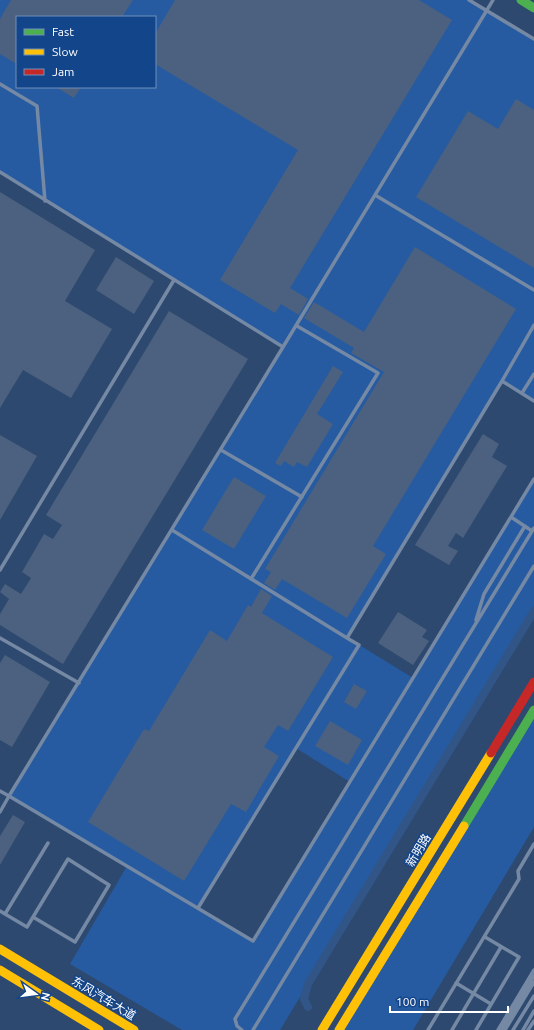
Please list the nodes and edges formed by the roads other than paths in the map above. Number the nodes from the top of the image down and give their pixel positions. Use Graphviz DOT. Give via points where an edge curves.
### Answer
graph roads {
  1 [pos="468,0"];
  2 [pos="493,0"];
  3 [pos="521,0"];
  4 [pos="534,8"];
  5 [pos="486,11"];
  6 [pos="534,39"];
  7 [pos="0,84"];
  8 [pos="0,172"];
  9 [pos="376,195"];
  10 [pos="45,201"];
  11 [pos="174,280"];
  12 [pos="534,290"];
  13 [pos="534,325"];
  14 [pos="297,326"];
  15 [pos="283,347"];
  16 [pos="534,375"];
  17 [pos="502,381"];
  18 [pos="522,393"];
  19 [pos="534,401"];
  20 [pos="221,450"];
  21 [pos="534,479"];
  22 [pos="302,497"];
  23 [pos="511,517"];
  24 [pos="525,526"];
  25 [pos="533,529"];
  26 [pos="172,530"];
  27 [pos="534,566"];
  28 [pos="0,570"];
  29 [pos="251,579"];
  30 [pos="474,626"];
  31 [pos="0,638"];
  32 [pos="348,638"];
  33 [pos="534,682"];
  34 [pos="78,683"];
  35 [pos="534,710"];
  36 [pos="0,790"];
  37 [pos="9,796"];
  38 [pos="0,812"];
  39 [pos="48,843"];
  40 [pos="534,844"];
  41 [pos="198,908"];
  42 [pos="0,911"];
  43 [pos="5,914"];
  44 [pos="33,917"];
  45 [pos="485,937"];
  46 [pos="501,947"];
  47 [pos="0,949"];
  48 [pos="0,970"];
  49 [pos="534,970"];
  50 [pos="534,976"];
  51 [pos="534,982"];
  52 [pos="456,983"];
  53 [pos="474,994"];
  54 [pos="534,996"];
  55 [pos="491,1004"];
  56 [pos="534,1011"];
  57 [pos="534,1021"];
  58 [pos="100,1030"];
  59 [pos="134,1030"];
  60 [pos="242,1030"];
  61 [pos="253,1030"];
  62 [pos="322,1030"];
  63 [pos="340,1030"];
  64 [pos="429,1030"];
  65 [pos="452,1030"];
  66 [pos="476,1030"];
  67 [pos="498,1030"];
  68 [pos="501,1030"];
  69 [pos="505,1030"];
  70 [pos="513,1030"];
  71 [pos="523,1030"];
  72 [pos="528,1030"];
  1 -- 5 [label="lane"];
  2 -- 5 [label="lane"];
  3 -- 4 [label="main road"];
  5 -- 6 [label="lane"];
  5 -- 9 [label="lane"];
  7 -- 10 [label="lane" via="37,106"];
  8 -- 10 [label="lane"];
  9 -- 12 [label="lane"];
  9 -- 14 [label="lane"];
  10 -- 11 [label="lane"];
  11 -- 15 [label="lane"];
  11 -- 28 [label="lane"];
  13 -- 17 [label="lane"];
  14 -- 15 [label="lane"];
  14 -- 22 [label="lane" via="378,373"];
  15 -- 20 [label="lane"];
  16 -- 18 [label="lane"];
  17 -- 18 [label="lane"];
  17 -- 32 [label="lane"];
  18 -- 19 [label="lane"];
  20 -- 22 [label="lane"];
  20 -- 26 [label="lane"];
  21 -- 23 [label="lane"];
  22 -- 29 [label="lane"];
  23 -- 24 [label="lane"];
  23 -- 41 [label="lane" via="253,941"];
  24 -- 25 [label="lane"];
  24 -- 30 [label="lane" via="484,594"];
  25 -- 30 [label="lane"];
  26 -- 29 [label="lane"];
  26 -- 34 [label="lane"];
  27 -- 61 [label="lane"];
  29 -- 32 [label="lane"];
  30 -- 60 [label="lane" via="235,1019 237,1026"];
  31 -- 34 [label="lane"];
  32 -- 41 [label="lane" via="359,645"];
  33 -- 62 [label="main road, 新明路"];
  34 -- 37 [label="lane"];
  35 -- 63 [label="main road"];
  36 -- 37 [label="lane"];
  37 -- 38 [label="lane"];
  37 -- 41 [label="lane"];
  39 -- 43 [label="lane"];
  40 -- 45 [label="lane" via="518,872 519,879"];
  42 -- 43 [label="lane"];
  43 -- 44 [label="lane" via="27,927"];
  44 -- 44 [label="lane" via="68,859 109,885 75,942"];
  45 -- 46 [label="lane"];
  45 -- 52 [label="lane"];
  46 -- 53 [label="lane"];
  46 -- 55 [label="lane" via="519,957"];
  47 -- 59 [label="main road, 东风汽车大道"];
  48 -- 58 [label="main road"];
  49 -- 67 [label="lane"];
  50 -- 68 [label="lane"];
  51 -- 69 [label="lane"];
  52 -- 53 [label="lane"];
  52 -- 64 [label="lane"];
  53 -- 55 [label="lane"];
  53 -- 65 [label="lane"];
  54 -- 70 [label="lane"];
  55 -- 66 [label="lane"];
  56 -- 71 [label="lane"];
  57 -- 72 [label="lane"];
}
